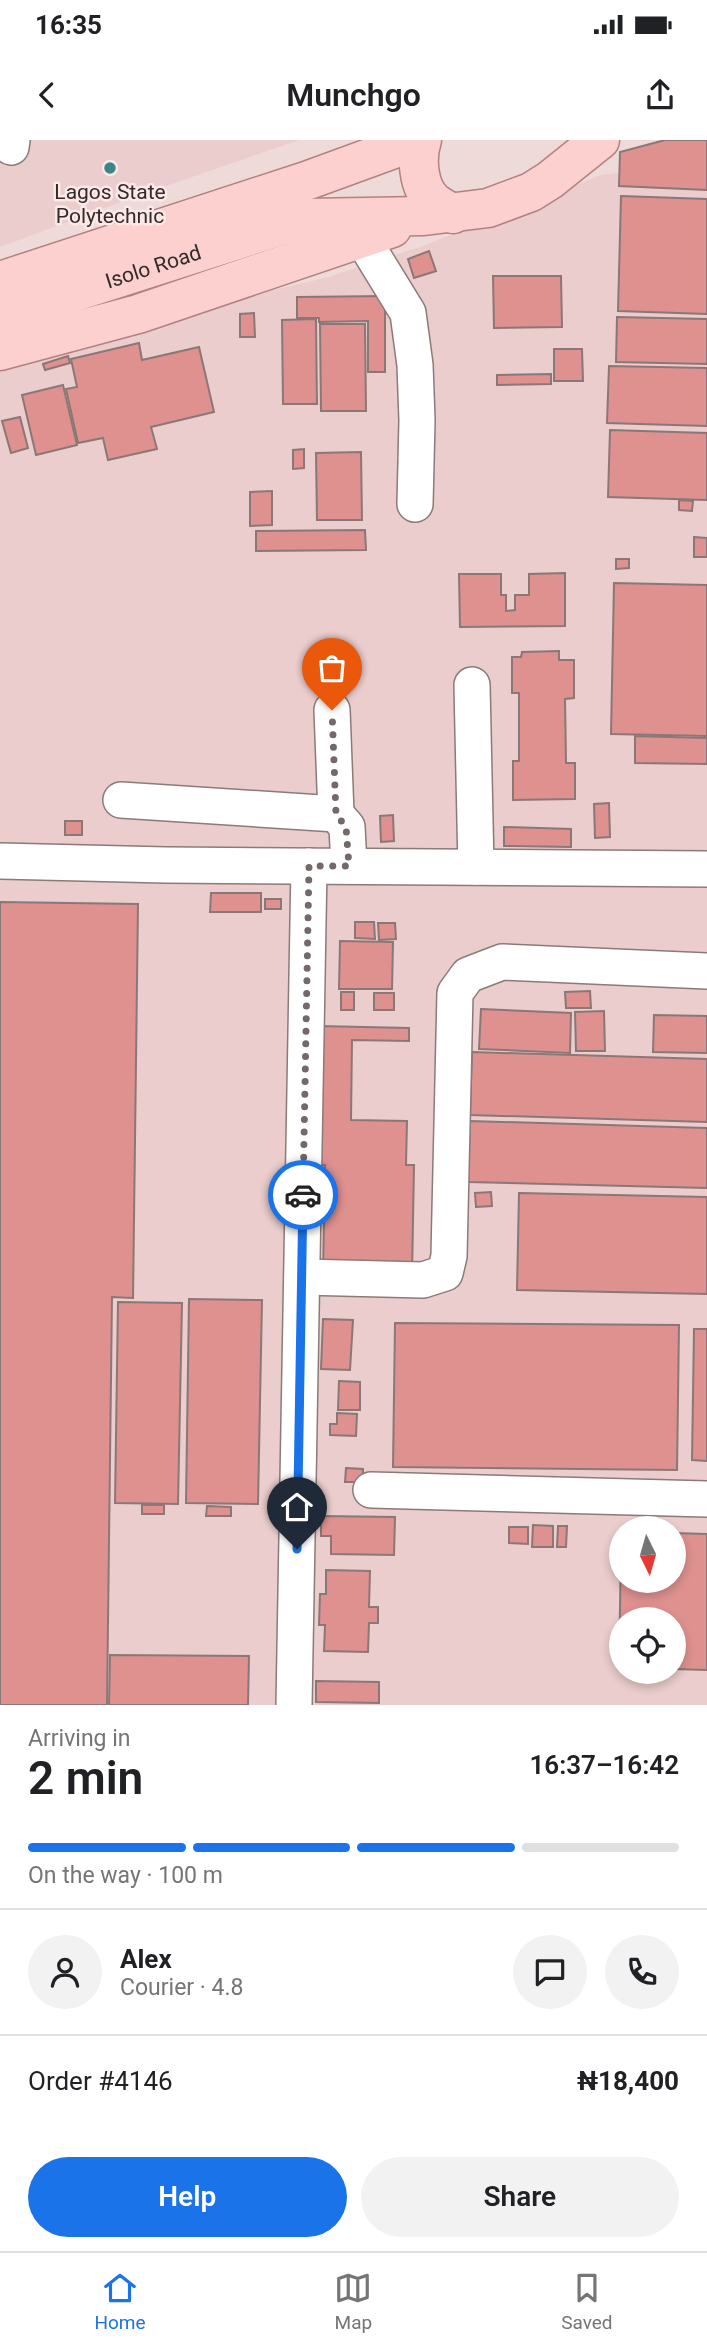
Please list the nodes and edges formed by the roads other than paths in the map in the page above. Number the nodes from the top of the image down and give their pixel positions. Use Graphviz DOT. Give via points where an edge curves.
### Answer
graph roads {
  1 [pos="412,142"];
  2 [pos="581,148"];
  3 [pos="438,215"];
  4 [pos="306,218"];
  5 [pos="362,238"];
  6 [pos="0,281"];
  7 [pos="0,316"];
  8 [pos="0,351"];
  9 [pos="415,504"];
  10 [pos="472,685"];
  11 [pos="332,710"];
  12 [pos="121,800"];
  13 [pos="336,814"];
  14 [pos="0,861"];
  15 [pos="309,866"];
  16 [pos="349,866"];
  17 [pos="476,867"];
  18 [pos="707,869"];
  19 [pos="707,971"];
  20 [pos="302,1278"];
  21 [pos="371,1490"];
  22 [pos="707,1499"];
  23 [pos="294,1705"];
  1 -- 3 [label="main road" via="419,148 420,176"];
  1 -- 4 [label="main road"];
  1 -- 6 [label="main road"];
  2 -- 3 [label="main road" via="550,180 512,201"];
  3 -- 4 [label="main road"];
  3 -- 5 [label="main road"];
  4 -- 7 [label="main road, Isolo Road"];
  5 -- 8 [label="main road" via="138,314"];
  5 -- 9 [label="lane" via="408,313 415,365"];
  10 -- 17 [label="lane"];
  11 -- 13 [label="lane"];
  12 -- 13 [label="lane"];
  13 -- 16 [label="lane" via="346,827"];
  14 -- 15 [label="lane"];
  15 -- 16 [label="lane"];
  15 -- 20 [label="lane"];
  16 -- 17 [label="lane"];
  17 -- 18 [label="lane"];
  19 -- 20 [label="lane" via="502,962 468,975 455,993 445,1273 422,1280"];
  20 -- 23 [label="lane"];
  21 -- 22 [label="lane"];
}
